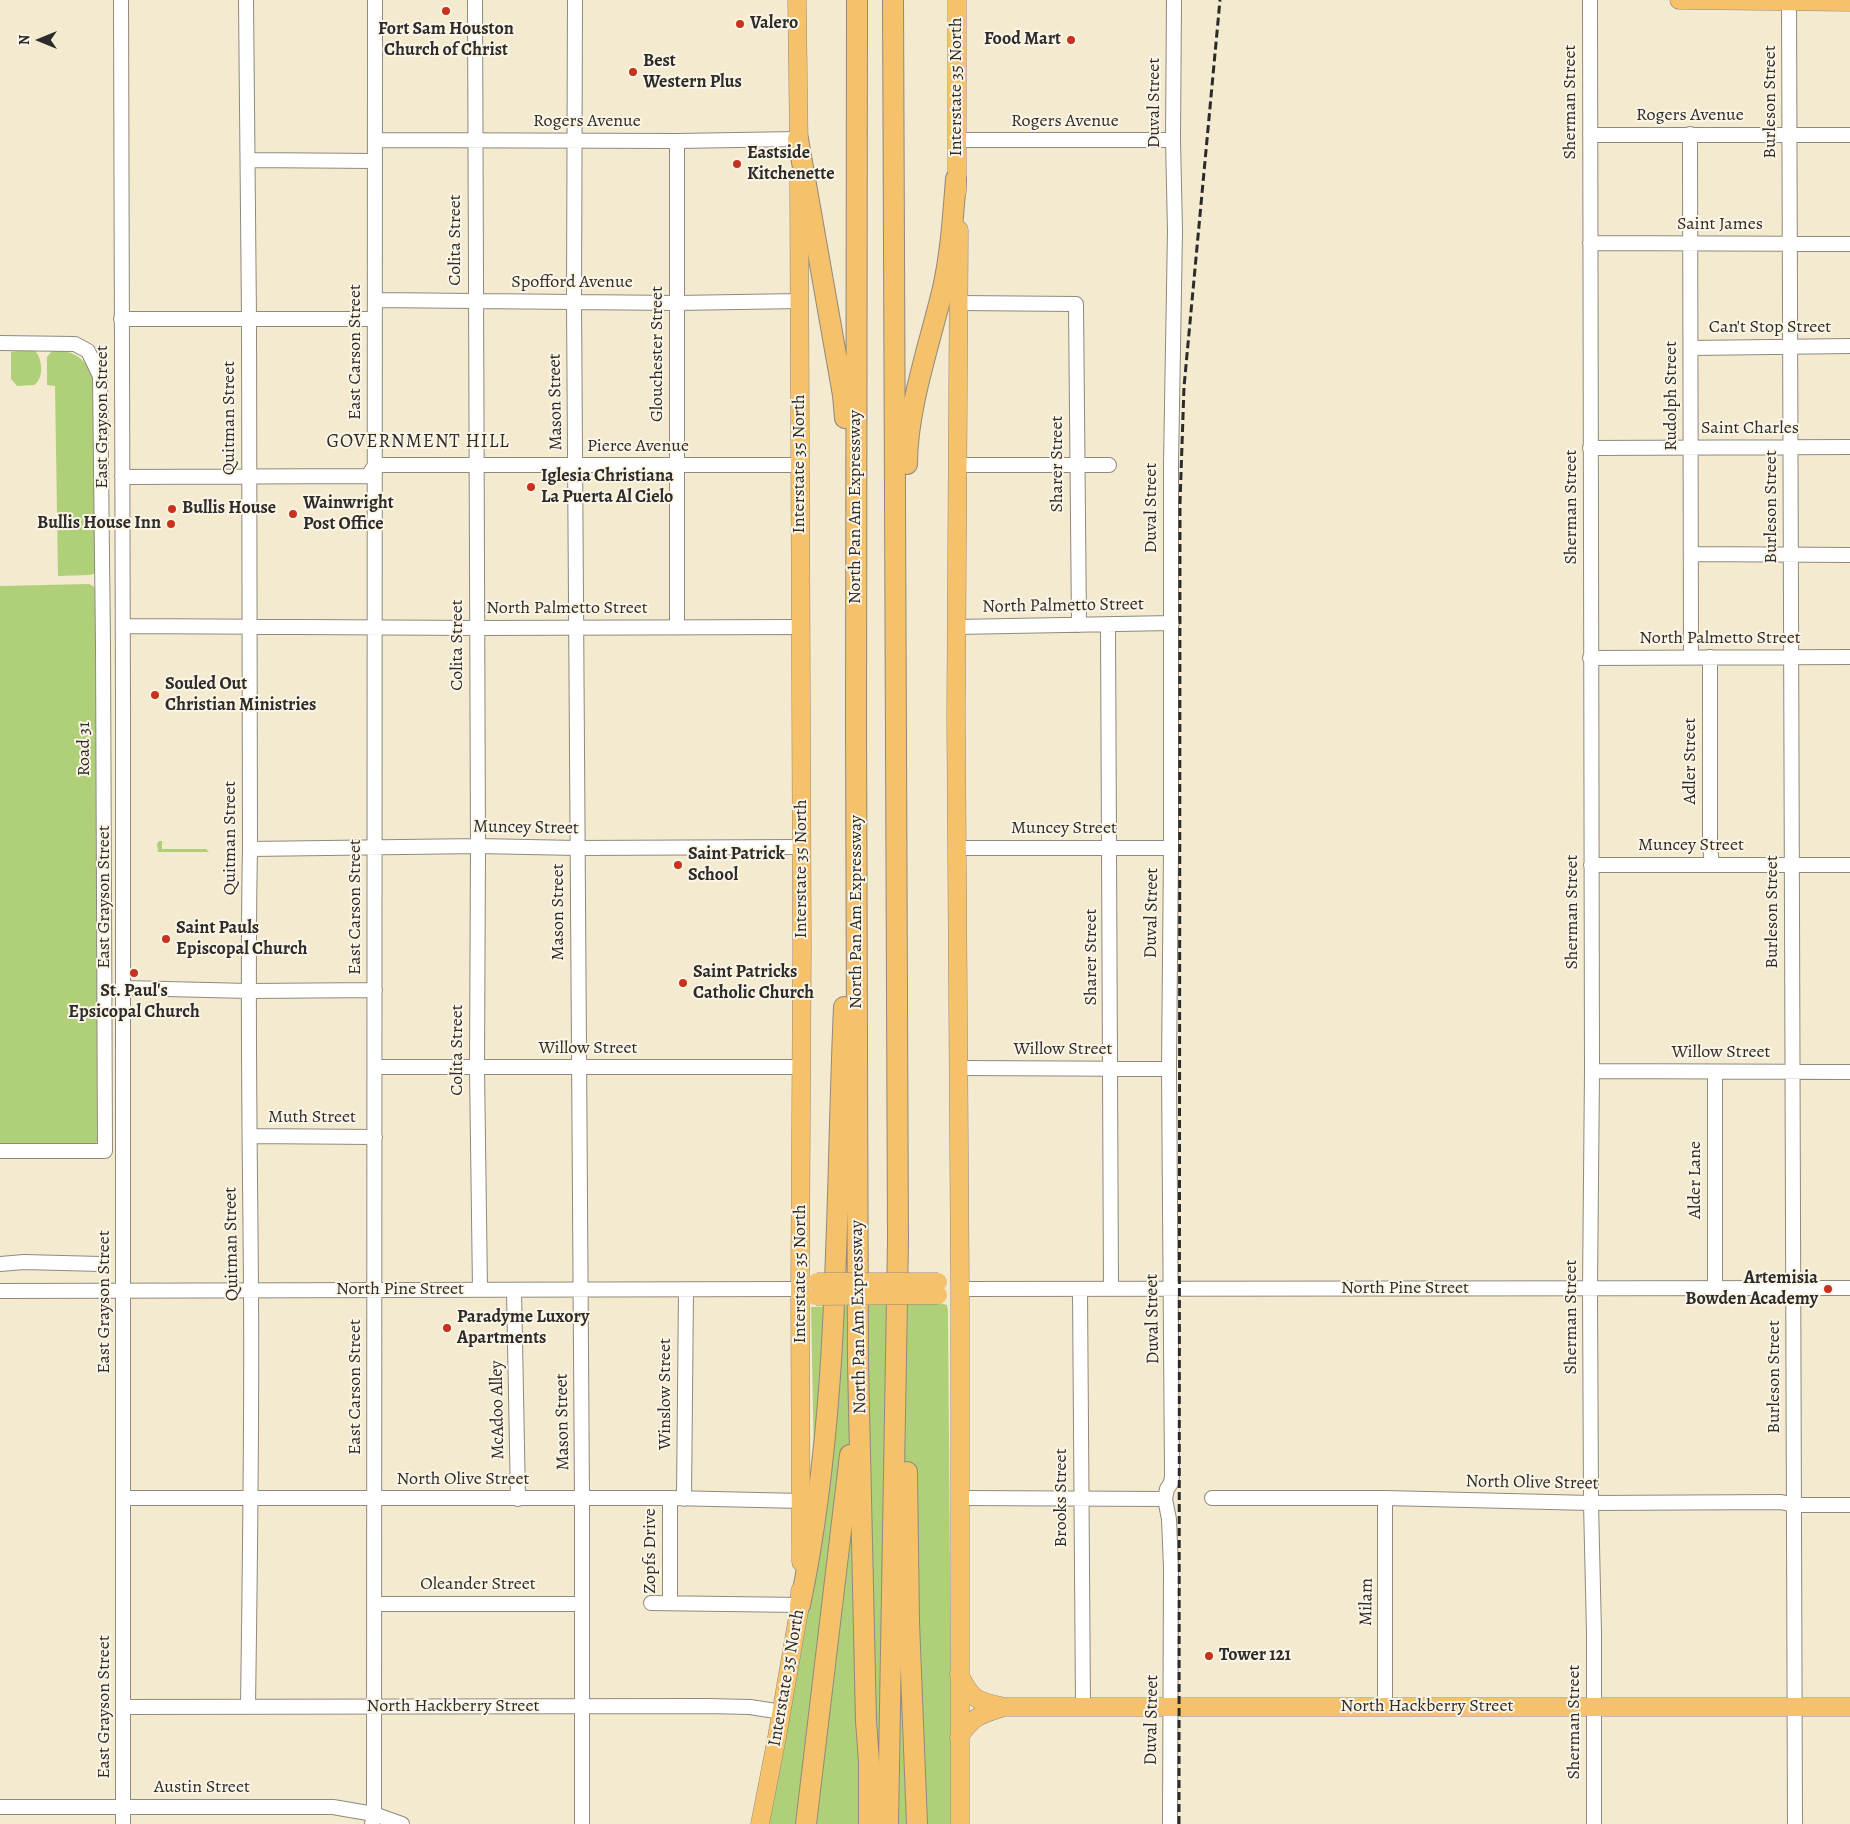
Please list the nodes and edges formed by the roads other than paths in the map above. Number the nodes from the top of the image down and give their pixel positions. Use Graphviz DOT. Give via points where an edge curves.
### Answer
graph roads {
  1 [pos="121,0"];
  2 [pos="246,0"];
  3 [pos="375,0"];
  4 [pos="475,0"];
  5 [pos="575,0"];
  6 [pos="797,0"];
  7 [pos="857,0"];
  8 [pos="893,0"];
  9 [pos="957,0"];
  10 [pos="1174,0"];
  11 [pos="1590,0"];
  12 [pos="1679,0"];
  13 [pos="1700,0"];
  14 [pos="1789,1"];
  15 [pos="1850,2"];
  16 [pos="1590,134"];
  17 [pos="1690,134"];
  18 [pos="1850,135"];
  19 [pos="1790,136"];
  20 [pos="798,139"];
  21 [pos="375,140"];
  22 [pos="957,140"];
  23 [pos="1173,140"];
  24 [pos="474,141"];
  25 [pos="574,141"];
  26 [pos="677,141"];
  27 [pos="248,160"];
  28 [pos="375,162"];
  29 [pos="956,178"];
  30 [pos="1590,243"];
  31 [pos="1690,244"];
  32 [pos="1790,244"];
  33 [pos="1850,244"];
  34 [pos="375,300"];
  35 [pos="800,301"];
  36 [pos="475,302"];
  37 [pos="574,302"];
  38 [pos="676,303"];
  39 [pos="959,304"];
  40 [pos="249,318"];
  41 [pos="121,319"];
  42 [pos="375,319"];
  43 [pos="0,343"];
  44 [pos="1790,346"];
  45 [pos="1850,346"];
  46 [pos="1691,348"];
  47 [pos="1791,447"];
  48 [pos="1850,447"];
  49 [pos="1590,448"];
  50 [pos="1691,448"];
  51 [pos="375,464"];
  52 [pos="576,465"];
  53 [pos="800,465"];
  54 [pos="957,465"];
  55 [pos="1077,465"];
  56 [pos="1109,465"];
  57 [pos="476,466"];
  58 [pos="677,466"];
  59 [pos="122,477"];
  60 [pos="248,477"];
  61 [pos="1691,554"];
  62 [pos="1791,555"];
  63 [pos="1850,555"];
  64 [pos="1172,623"];
  65 [pos="1108,624"];
  66 [pos="1079,625"];
  67 [pos="123,626"];
  68 [pos="249,626"];
  69 [pos="956,626"];
  70 [pos="376,627"];
  71 [pos="677,627"];
  72 [pos="800,627"];
  73 [pos="476,628"];
  74 [pos="576,628"];
  75 [pos="1690,657"];
  76 [pos="1710,657"];
  77 [pos="1590,658"];
  78 [pos="1791,658"];
  79 [pos="1850,658"];
  80 [pos="856,722"];
  81 [pos="896,753"];
  82 [pos="478,846"];
  83 [pos="802,847"];
  84 [pos="1110,847"];
  85 [pos="375,848"];
  86 [pos="577,848"];
  87 [pos="956,848"];
  88 [pos="1171,848"];
  89 [pos="250,849"];
  90 [pos="856,853"];
  91 [pos="1591,865"];
  92 [pos="1712,865"];
  93 [pos="1792,865"];
  94 [pos="1850,865"];
  95 [pos="124,988"];
  96 [pos="375,990"];
  97 [pos="249,991"];
  98 [pos="375,1067"];
  99 [pos="802,1067"];
  100 [pos="476,1068"];
  101 [pos="578,1068"];
  102 [pos="958,1068"];
  103 [pos="1110,1069"];
  104 [pos="1169,1069"];
  105 [pos="1592,1072"];
  106 [pos="1715,1072"];
  107 [pos="1792,1072"];
  108 [pos="1850,1072"];
  109 [pos="250,1136"];
  110 [pos="375,1137"];
  111 [pos="0,1151"];
  112 [pos="898,1240"];
  113 [pos="0,1264"];
  114 [pos="101,1264"];
  115 [pos="1715,1288"];
  116 [pos="1793,1288"];
  117 [pos="1850,1288"];
  118 [pos="811,1289"];
  119 [pos="960,1289"];
  120 [pos="1080,1289"];
  121 [pos="1111,1289"];
  122 [pos="1172,1289"];
  123 [pos="1590,1289"];
  124 [pos="374,1290"];
  125 [pos="480,1290"];
  126 [pos="514,1290"];
  127 [pos="580,1290"];
  128 [pos="686,1290"];
  129 [pos="0,1291"];
  130 [pos="124,1291"];
  131 [pos="251,1291"];
  132 [pos="858,1364"];
  133 [pos="124,1498"];
  134 [pos="251,1498"];
  135 [pos="518,1498"];
  136 [pos="677,1498"];
  137 [pos="961,1498"];
  138 [pos="1212,1498"];
  139 [pos="1385,1498"];
  140 [pos="374,1499"];
  141 [pos="582,1499"];
  142 [pos="1165,1499"];
  143 [pos="1081,1500"];
  144 [pos="802,1501"];
  145 [pos="1591,1503"];
  146 [pos="1794,1504"];
  147 [pos="1850,1505"];
  148 [pos="909,1547"];
  149 [pos="651,1603"];
  150 [pos="670,1603"];
  151 [pos="374,1604"];
  152 [pos="582,1604"];
  153 [pos="800,1604"];
  154 [pos="959,1674"];
  155 [pos="124,1707"];
  156 [pos="248,1707"];
  157 [pos="374,1707"];
  158 [pos="582,1707"];
  159 [pos="1004,1707"];
  160 [pos="1083,1707"];
  161 [pos="1171,1707"];
  162 [pos="1385,1707"];
  163 [pos="1594,1707"];
  164 [pos="1794,1707"];
  165 [pos="1850,1707"];
  166 [pos="782,1712"];
  167 [pos="866,1721"];
  168 [pos="959,1737"];
  169 [pos="123,1806"];
  170 [pos="0,1807"];
  171 [pos="373,1819"];
  172 [pos="123,1824"];
  173 [pos="402,1824"];
  174 [pos="582,1824"];
  175 [pos="760,1824"];
  176 [pos="806,1824"];
  177 [pos="859,1824"];
  178 [pos="869,1824"];
  179 [pos="888,1824"];
  180 [pos="917,1824"];
  181 [pos="927,1824"];
  182 [pos="960,1824"];
  183 [pos="1170,1824"];
  184 [pos="1594,1824"];
  185 [pos="1795,1824"];
  1 -- 41 [label="street, East Grayson Street"];
  2 -- 27 [label="street, Quitman Street"];
  3 -- 21 [label="street, East Carson Street"];
  4 -- 24 [label="street, Colita Street"];
  5 -- 25 [label="street, Mason Street"];
  6 -- 20 [label="main road, Interstate 35 North"];
  7 -- 80 [label="highway, North Pan Am Expressway"];
  8 -- 81 [label="highway, North Pan Am Expressway"];
  9 -- 22 [label="main road, Interstate 35 North"];
  10 -- 23 [label="street, Duval Street"];
  11 -- 16 [label="street, Sherman Street"];
  12 -- 13 [label="main road"];
  13 -- 14 [label="main road"];
  14 -- 15 [label="main road"];
  14 -- 19 [label="street, Burleson Street"];
  16 -- 17 [label="street, Rogers Avenue"];
  16 -- 30 [label="street, Sherman Street"];
  17 -- 19 [label="street, Rogers Avenue"];
  17 -- 31 [label="street, Rudolph Street"];
  18 -- 19 [label="street, Rogers Avenue"];
  19 -- 32 [label="street, Burleson Street"];
  20 -- 26 [label="street, Rogers Avenue"];
  20 -- 35 [label="main road, Interstate 35 North"];
  20 -- 80 [label="highway" via="845,414"];
  21 -- 24 [label="street, Rogers Avenue"];
  21 -- 28 [label="street, East Carson Street"];
  22 -- 23 [label="street, Rogers Avenue"];
  22 -- 29 [label="main road, Interstate 35 North"];
  23 -- 64 [label="street, Duval Street"];
  24 -- 25 [label="street, Rogers Avenue"];
  24 -- 36 [label="street, Colita Street"];
  25 -- 26 [label="street, Rogers Avenue"];
  25 -- 37 [label="street, Mason Street"];
  26 -- 38 [label="street, Glouchester Street"];
  27 -- 28 [label="street"];
  27 -- 40 [label="street, Quitman Street"];
  28 -- 34 [label="street, East Carson Street"];
  29 -- 39 [label="main road, Interstate 35 North"];
  29 -- 81 [label="highway" via="948,265 908,441 907,583"];
  30 -- 31 [label="street, Saint James"];
  30 -- 49 [label="street, Sherman Street"];
  31 -- 32 [label="street, Saint James"];
  31 -- 46 [label="street, Rudolph Street"];
  32 -- 33 [label="street, Saint James"];
  32 -- 44 [label="street, Burleson Street"];
  34 -- 36 [label="street, Spofford Avenue"];
  34 -- 42 [label="street, East Carson Street"];
  35 -- 38 [label="street, Spofford Avenue"];
  35 -- 53 [label="main road, Interstate 35 North"];
  36 -- 37 [label="street, Spofford Avenue"];
  36 -- 57 [label="street, Colita Street"];
  37 -- 38 [label="street, Spofford Avenue"];
  37 -- 52 [label="street, Mason Street"];
  38 -- 58 [label="street, Glouchester Street"];
  39 -- 54 [label="main road, Interstate 35 North"];
  39 -- 55 [label="street, Sharer Street" via="1076,304"];
  40 -- 41 [label="street"];
  40 -- 42 [label="street"];
  40 -- 60 [label="street, Quitman Street"];
  41 -- 59 [label="street, East Grayson Street"];
  42 -- 51 [label="street, East Carson Street"];
  43 -- 111 [label="street, Road 31" via="75,344 88,351 100,376 105,1150"];
  44 -- 45 [label="street, Can't Stop Street"];
  44 -- 46 [label="street, Can't Stop Street"];
  44 -- 47 [label="street, Burleson Street"];
  46 -- 50 [label="street, Rudolph Street"];
  47 -- 48 [label="street, Saint Charles"];
  47 -- 50 [label="street, Saint Charles"];
  47 -- 62 [label="street, Burleson Street"];
  49 -- 50 [label="street, Saint Charles"];
  49 -- 77 [label="street, Sherman Street"];
  50 -- 61 [label="street, Rudolph Street"];
  51 -- 57 [label="street, Pierce Avenue"];
  51 -- 60 [label="street" via="368,476"];
  51 -- 70 [label="street, East Carson Street"];
  52 -- 57 [label="street, Pierce Avenue"];
  52 -- 58 [label="street, Pierce Avenue"];
  52 -- 74 [label="street, Mason Street"];
  53 -- 58 [label="street, Pierce Avenue"];
  53 -- 72 [label="main road, Interstate 35 North"];
  54 -- 55 [label="street"];
  54 -- 69 [label="main road, Interstate 35 North"];
  55 -- 56 [label="street"];
  55 -- 66 [label="street, Sharer Street"];
  57 -- 73 [label="street, Colita Street"];
  58 -- 71 [label="street, Glouchester Street"];
  59 -- 60 [label="street"];
  59 -- 67 [label="street, East Grayson Street"];
  60 -- 68 [label="street, Quitman Street"];
  61 -- 62 [label="street"];
  61 -- 75 [label="street, Rudolph Street"];
  62 -- 63 [label="street"];
  62 -- 78 [label="street, Burleson Street"];
  64 -- 65 [label="street, North Palmetto Street"];
  64 -- 88 [label="street, Duval Street"];
  65 -- 66 [label="street, North Palmetto Street"];
  65 -- 84 [label="street, Sharer Street"];
  66 -- 69 [label="street, North Palmetto Street"];
  67 -- 68 [label="street, North Palmetto Street"];
  67 -- 95 [label="street, East Grayson Street"];
  68 -- 70 [label="street, North Palmetto Street"];
  68 -- 89 [label="street, Quitman Street"];
  69 -- 87 [label="main road, Interstate 35 North"];
  70 -- 73 [label="street, North Palmetto Street"];
  70 -- 85 [label="street, East Carson Street"];
  71 -- 72 [label="street, North Palmetto Street"];
  71 -- 74 [label="street, North Palmetto Street"];
  72 -- 83 [label="main road, Interstate 35 North"];
  73 -- 74 [label="street, North Palmetto Street"];
  73 -- 82 [label="street, Colita Street"];
  74 -- 86 [label="street, Mason Street"];
  75 -- 76 [label="street, North Palmetto Street"];
  75 -- 77 [label="street, North Palmetto Street"];
  76 -- 78 [label="street, North Palmetto Street"];
  76 -- 92 [label="street, Adler Street"];
  77 -- 91 [label="street, Sherman Street"];
  78 -- 79 [label="street, North Palmetto Street"];
  78 -- 93 [label="street, Burleson Street"];
  80 -- 90 [label="highway, North Pan Am Expressway"];
  81 -- 112 [label="highway, North Pan Am Expressway"];
  82 -- 85 [label="street, Muncey Street"];
  82 -- 86 [label="street, Muncey Street"];
  82 -- 100 [label="street, Colita Street"];
  83 -- 86 [label="street, Muncey Street"];
  83 -- 99 [label="main road, Interstate 35 North"];
  84 -- 87 [label="street, Muncey Street"];
  84 -- 88 [label="street, Muncey Street"];
  84 -- 103 [label="street, Sharer Street"];
  85 -- 89 [label="street, Muncey Street"];
  85 -- 96 [label="street, East Carson Street"];
  86 -- 101 [label="street, Mason Street"];
  87 -- 102 [label="main road, Interstate 35 North"];
  88 -- 104 [label="street, Duval Street"];
  89 -- 97 [label="street, Quitman Street"];
  90 -- 132 [label="highway, North Pan Am Expressway"];
  90 -- 153 [label="highway" via="848,926 831,1350 810,1558"];
  91 -- 92 [label="street, Muncey Street"];
  91 -- 105 [label="street, Sherman Street"];
  92 -- 93 [label="street, Muncey Street"];
  93 -- 94 [label="street, Muncey Street"];
  93 -- 107 [label="street, Burleson Street"];
  95 -- 97 [label="street"];
  95 -- 130 [label="street, East Grayson Street"];
  96 -- 97 [label="street"];
  96 -- 98 [label="street, East Carson Street"];
  97 -- 109 [label="street, Quitman Street"];
  98 -- 100 [label="street, Willow Street"];
  98 -- 110 [label="street, East Carson Street"];
  99 -- 101 [label="street, Willow Street"];
  99 -- 118 [label="main road, Interstate 35 North"];
  100 -- 101 [label="street, Willow Street"];
  100 -- 125 [label="street, Colita Street"];
  101 -- 127 [label="street, Mason Street"];
  102 -- 103 [label="street, Willow Street"];
  102 -- 119 [label="main road, Interstate 35 North"];
  103 -- 104 [label="street, Willow Street"];
  103 -- 121 [label="street, Sharer Street"];
  104 -- 122 [label="street, Duval Street"];
  105 -- 106 [label="street, Willow Street"];
  105 -- 123 [label="street, Sherman Street"];
  106 -- 107 [label="street, Willow Street"];
  106 -- 115 [label="street, Alder Lane"];
  107 -- 108 [label="street, Willow Street"];
  107 -- 116 [label="street, Burleson Street"];
  109 -- 110 [label="street, Muth Street"];
  109 -- 131 [label="street, Quitman Street"];
  110 -- 124 [label="street, East Carson Street"];
  112 -- 148 [label="highway" via="907,1405"];
  112 -- 179 [label="highway, North Pan Am Expressway"];
  113 -- 114 [label="street"];
  115 -- 116 [label="street, North Pine Street"];
  115 -- 123 [label="street, North Pine Street"];
  116 -- 117 [label="street, North Pine Street"];
  116 -- 146 [label="street, Burleson Street"];
  118 -- 119 [label="main road, North Pine Street, bridge"];
  118 -- 128 [label="street, North Pine Street"];
  118 -- 144 [label="main road, Interstate 35 North"];
  119 -- 120 [label="street, North Pine Street"];
  119 -- 137 [label="main road, Interstate 35 North"];
  120 -- 121 [label="street, North Pine Street"];
  120 -- 143 [label="street, Brooks Street"];
  121 -- 122 [label="street, North Pine Street"];
  122 -- 123 [label="street, North Pine Street"];
  122 -- 142 [label="street, Duval Street" via="1172,1476"];
  123 -- 145 [label="street, Sherman Street"];
  124 -- 125 [label="street, North Pine Street"];
  124 -- 131 [label="street, North Pine Street"];
  124 -- 140 [label="street, East Carson Street"];
  125 -- 126 [label="street, North Pine Street"];
  126 -- 127 [label="street, North Pine Street"];
  126 -- 135 [label="street, McAdoo Alley"];
  127 -- 128 [label="street, North Pine Street"];
  127 -- 141 [label="street, Mason Street"];
  128 -- 136 [label="street, Winslow Street"];
  129 -- 130 [label="street, North Pine Street"];
  130 -- 131 [label="street, North Pine Street"];
  130 -- 133 [label="street, East Grayson Street"];
  131 -- 134 [label="street, Quitman Street"];
  132 -- 167 [label="highway, North Pan Am Expressway"];
  132 -- 176 [label="highway" via="847,1490"];
  133 -- 134 [label="street, North Olive Street"];
  133 -- 155 [label="street, East Grayson Street"];
  134 -- 140 [label="street, North Olive Street"];
  134 -- 156 [label="street, Quitman Street"];
  135 -- 140 [label="street, North Olive Street"];
  135 -- 141 [label="street, North Olive Street"];
  136 -- 141 [label="street, North Olive Street"];
  136 -- 144 [label="street, North Olive Street"];
  136 -- 150 [label="street, Zopfs Drive"];
  137 -- 143 [label="street"];
  137 -- 154 [label="main road, Interstate 35 North"];
  138 -- 139 [label="street, North Olive Street"];
  139 -- 145 [label="street, North Olive Street"];
  139 -- 162 [label="street, Milam"];
  140 -- 151 [label="street, East Carson Street"];
  141 -- 152 [label="street, Mason Street"];
  142 -- 143 [label="street"];
  142 -- 161 [label="street, Duval Street" via="1171,1568"];
  143 -- 160 [label="street, Brooks Street"];
  144 -- 153 [label="main road, Interstate 35 North"];
  145 -- 146 [label="street, North Olive Street"];
  145 -- 163 [label="street, Sherman Street"];
  146 -- 147 [label="street, North Olive Street"];
  146 -- 164 [label="street, Burleson Street"];
  148 -- 180 [label="highway"];
  148 -- 181 [label="highway"];
  149 -- 150 [label="street"];
  150 -- 153 [label="street"];
  151 -- 152 [label="street, Oleander Street"];
  151 -- 157 [label="street, East Carson Street"];
  152 -- 158 [label="street, Mason Street"];
  153 -- 166 [label="main road, Interstate 35 North"];
  154 -- 159 [label="main road, North Hackberry Street" via="976,1700"];
  154 -- 168 [label="main road, Interstate 35 North"];
  155 -- 156 [label="street, North Hackberry Street"];
  155 -- 169 [label="street, East Grayson Street"];
  156 -- 157 [label="street, North Hackberry Street"];
  157 -- 158 [label="street, North Hackberry Street"];
  157 -- 171 [label="street, East Carson Street"];
  158 -- 166 [label="street, North Hackberry Street" via="715,1706"];
  158 -- 174 [label="street, Mason Street"];
  159 -- 160 [label="main road, North Hackberry Street"];
  159 -- 168 [label="main road, North Hackberry Street" via="975,1717"];
  160 -- 161 [label="main road, North Hackberry Street"];
  161 -- 162 [label="main road, North Hackberry Street"];
  161 -- 183 [label="street, Duval Street"];
  162 -- 163 [label="main road, North Hackberry Street"];
  163 -- 164 [label="main road, North Hackberry Street"];
  163 -- 184 [label="street, Sherman Street"];
  164 -- 165 [label="main road, North Hackberry Street"];
  164 -- 185 [label="street, Burleson Street"];
  166 -- 175 [label="main road, Interstate 35 North"];
  167 -- 177 [label="highway" via="860,1749"];
  167 -- 178 [label="highway, North Pan Am Expressway"];
  168 -- 182 [label="main road, Interstate 35 North"];
  169 -- 170 [label="street, Austin Street"];
  169 -- 171 [label="street, Austin Street" via="333,1807"];
  169 -- 172 [label="street, East Grayson Street"];
  171 -- 173 [label="street, Austin Street"];
}
